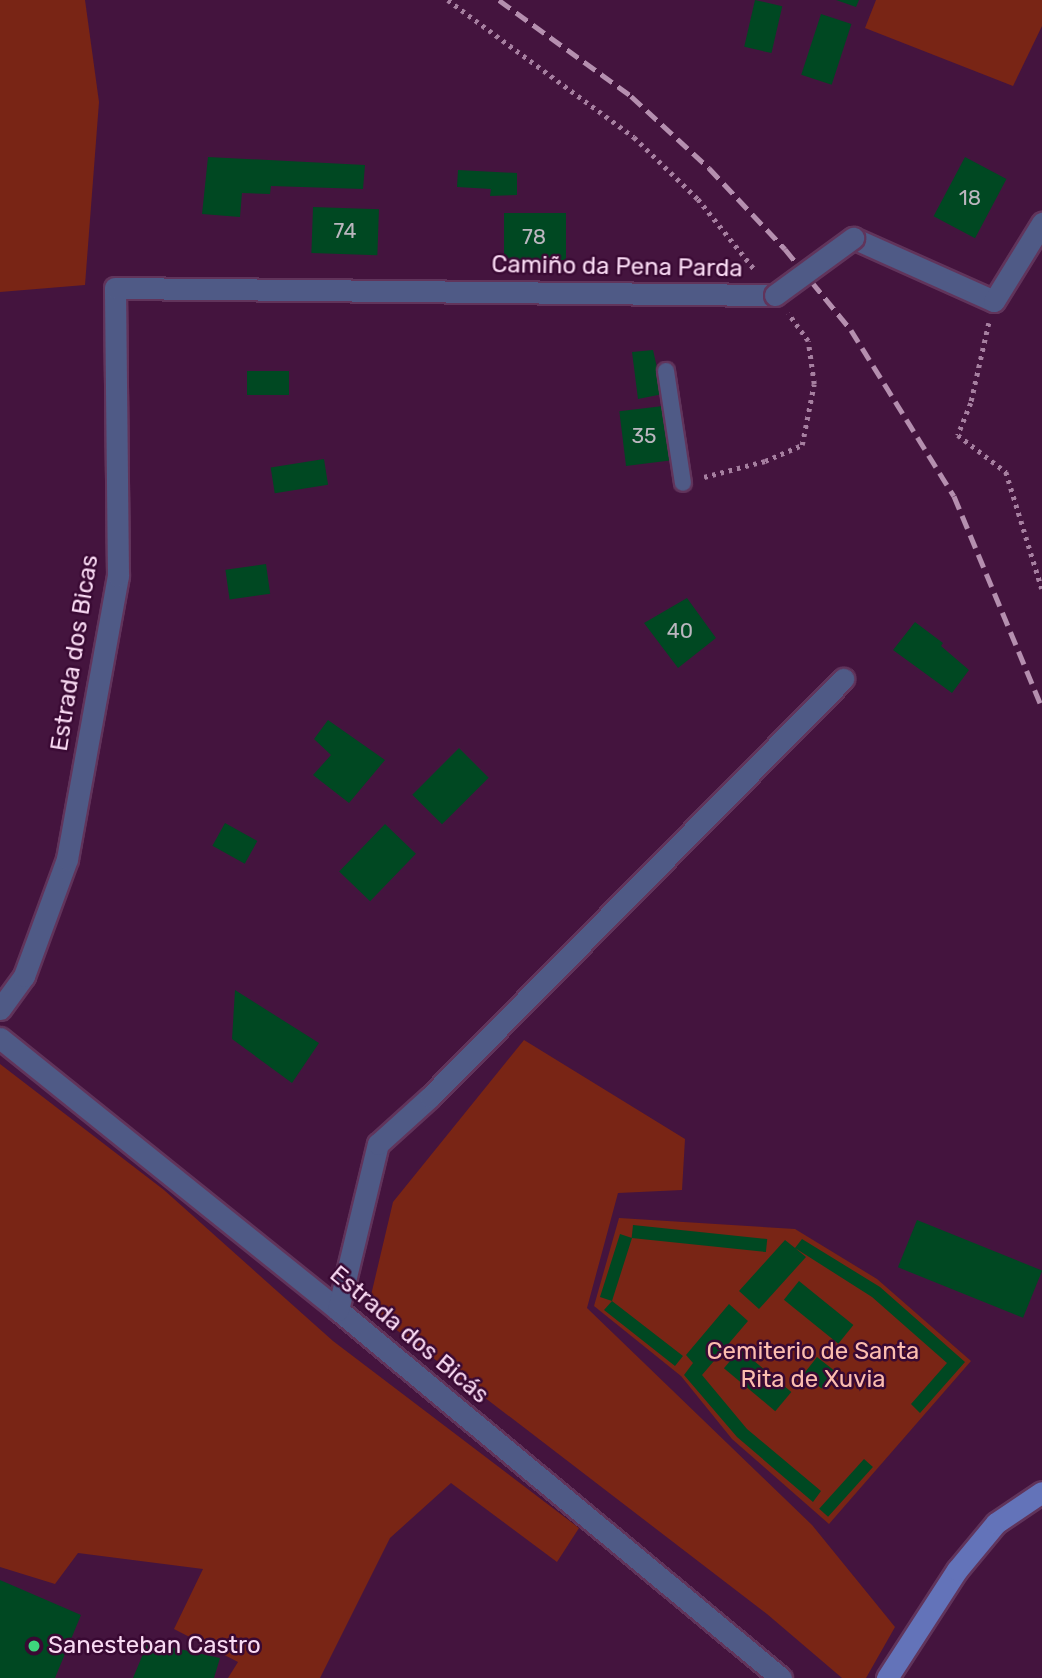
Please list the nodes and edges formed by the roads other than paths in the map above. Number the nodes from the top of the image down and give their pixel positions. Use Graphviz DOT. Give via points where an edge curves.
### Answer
graph roads {
  1 [pos="1042,223"];
  2 [pos="116,288"];
  3 [pos="666,371"];
  4 [pos="683,483"];
  5 [pos="843,679"];
  6 [pos="0,1009"];
  7 [pos="0,1038"];
  8 [pos="338,1310"];
  9 [pos="1042,1492"];
  10 [pos="781,1678"];
  11 [pos="887,1678"];
  1 -- 2 [label="street, Camiño da Pena Parda, bridge" via="994,301 853,238 775,295"];
  2 -- 6 [label="street, Estrada dos Bicas" via="118,576 67,859 24,976"];
  3 -- 4 [label="lane"];
  5 -- 8 [label="street" via="430,1097 378,1144"];
  7 -- 8 [label="street, Estrada dos Bicás"];
  8 -- 10 [label="street, Estrada dos Bicás"];
  9 -- 11 [label="street" via="996,1523 957,1570"];
}
